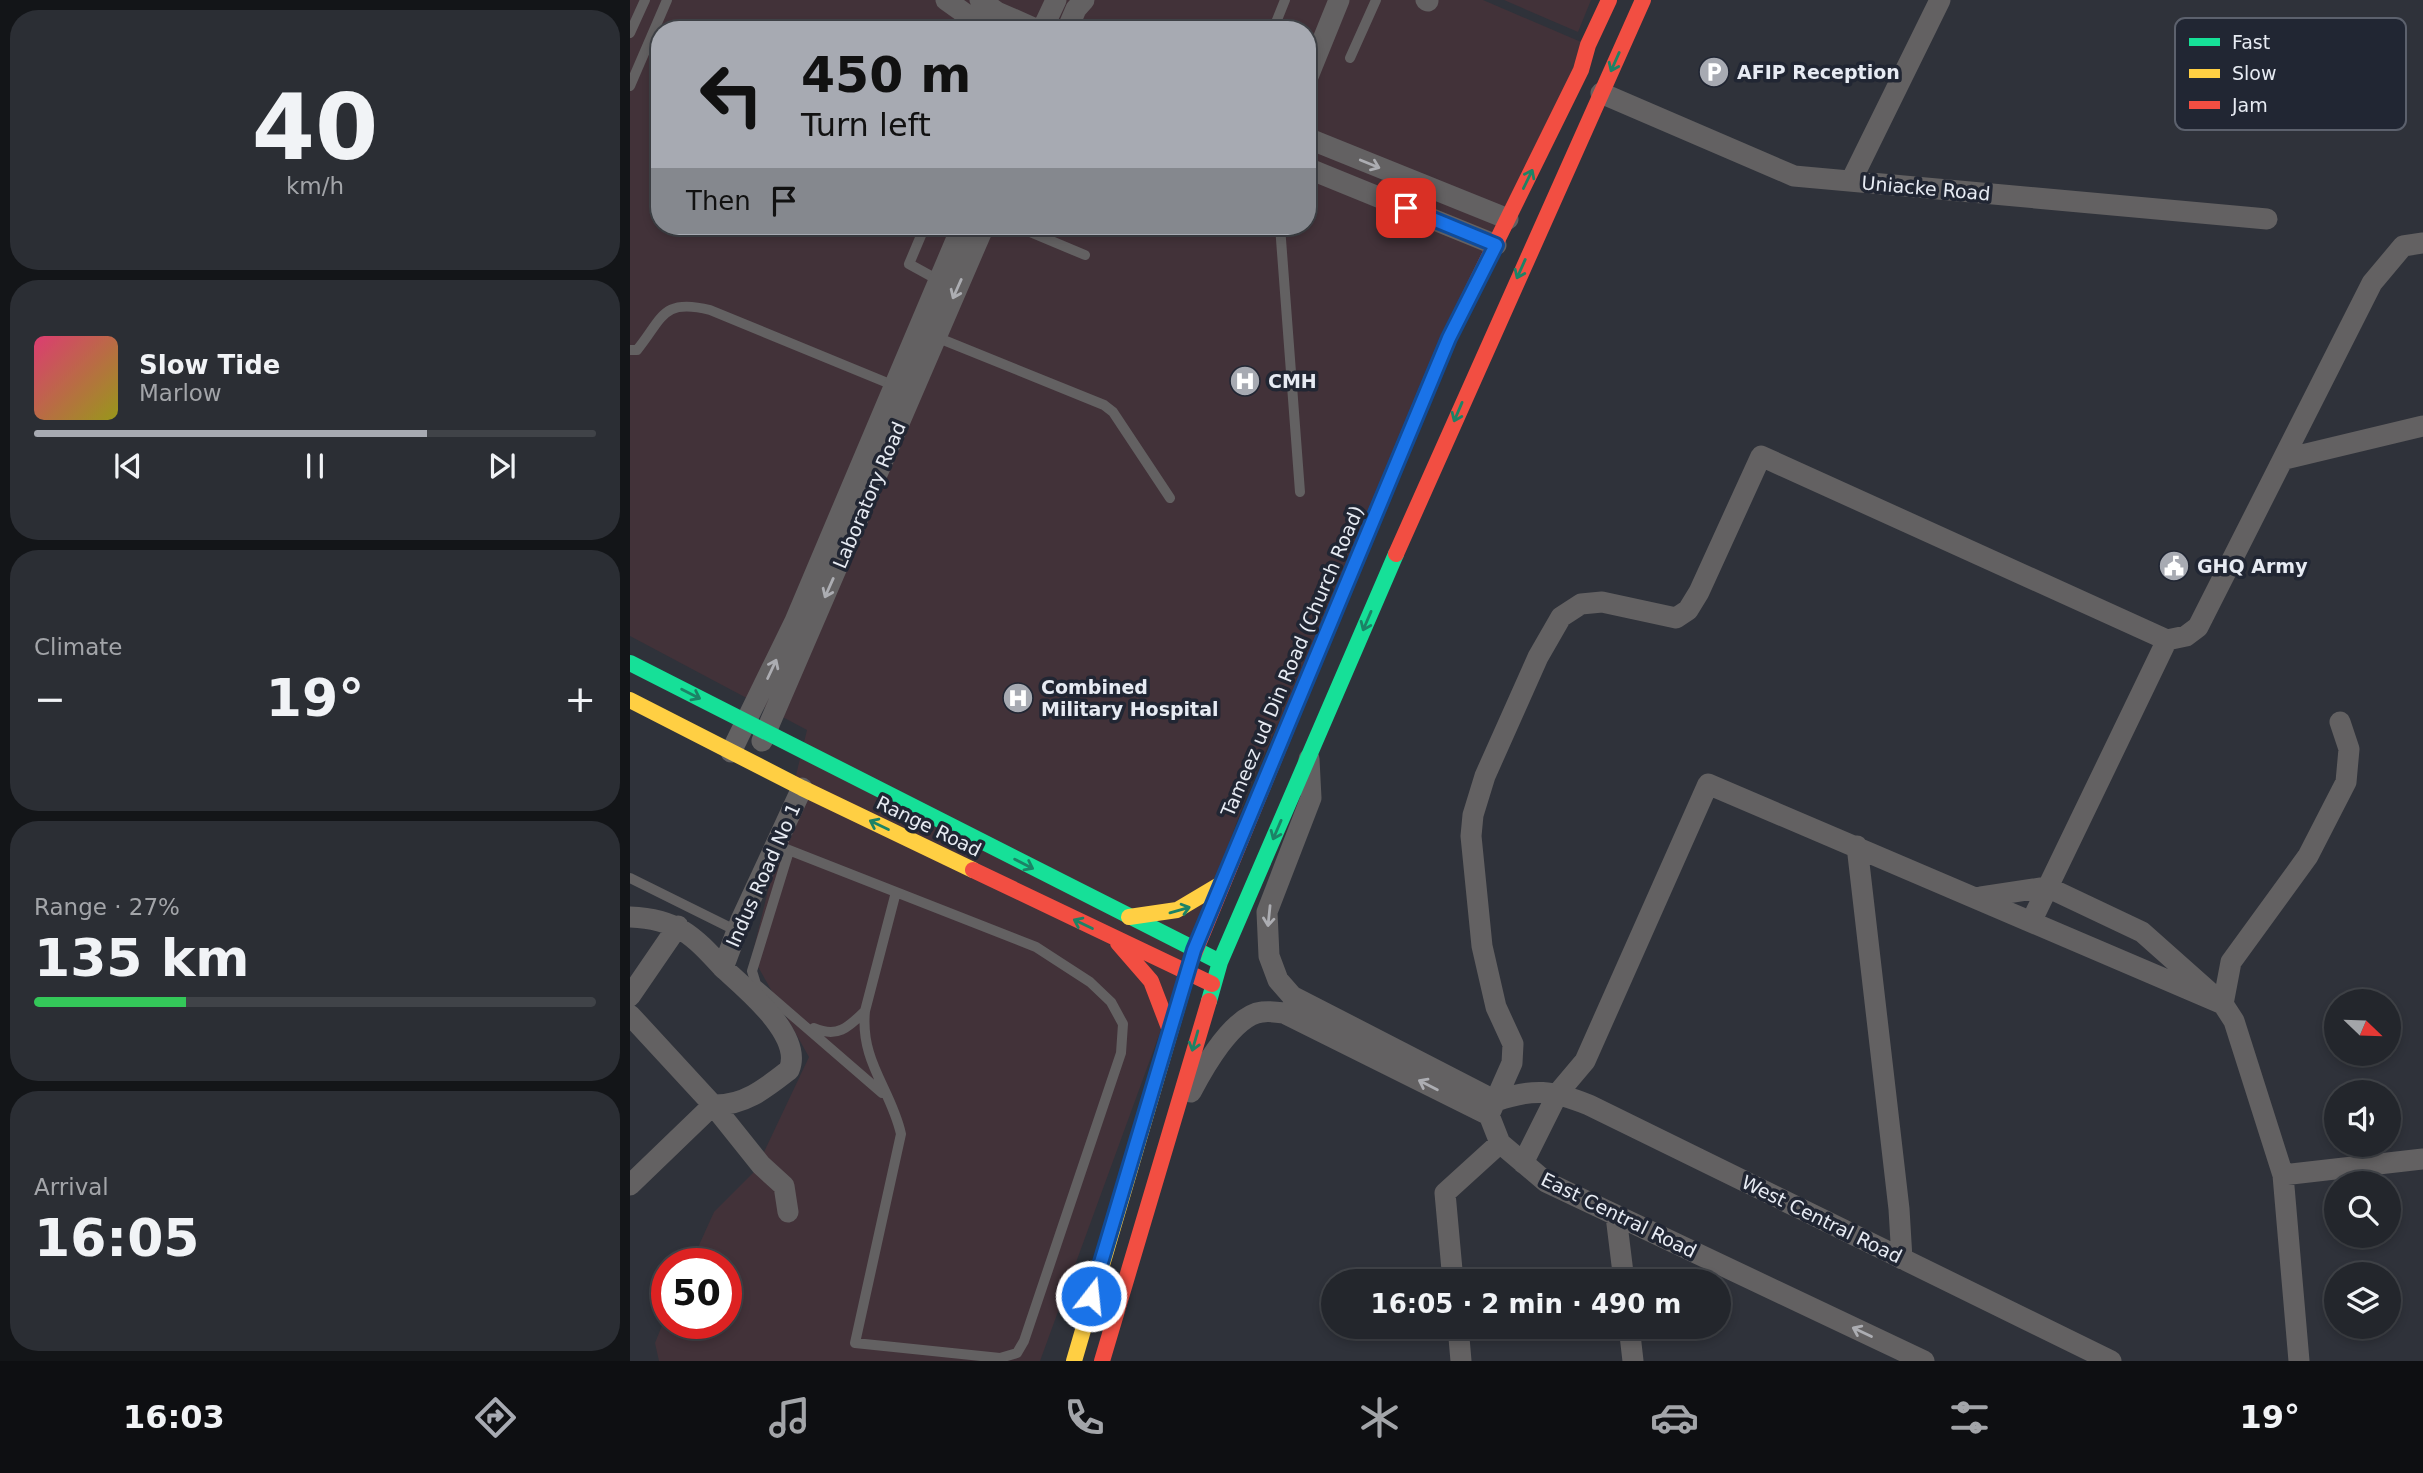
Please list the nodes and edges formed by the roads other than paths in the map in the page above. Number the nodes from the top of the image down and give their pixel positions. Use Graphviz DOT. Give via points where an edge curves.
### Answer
graph roads {
  1 [pos="645,0"];
  2 [pos="667,0"];
  3 [pos="946,0"];
  4 [pos="980,0"];
  5 [pos="1056,0"];
  6 [pos="1084,0"];
  7 [pos="1284,0"];
  8 [pos="1324,0"];
  9 [pos="1339,0"];
  10 [pos="1376,0"];
  11 [pos="1609,0"];
  12 [pos="1643,0"];
  13 [pos="1940,0"];
  14 [pos="658,21"];
  15 [pos="975,21"];
  16 [pos="1018,21"];
  17 [pos="1045,21"];
  18 [pos="1071,21"];
  19 [pos="1276,21"];
  20 [pos="1316,21"];
  21 [pos="630,33"];
  22 [pos="651,37"];
  23 [pos="1316,57"];
  24 [pos="1350,58"];
  25 [pos="630,86"];
  26 [pos="1601,93"];
  27 [pos="1316,142"];
  28 [pos="1316,172"];
  29 [pos="1851,181"];
  30 [pos="1508,219"];
  31 [pos="2267,219"];
  32 [pos="921,235"];
  33 [pos="958,235"];
  34 [pos="980,235"];
  35 [pos="1037,235"];
  36 [pos="1281,235"];
  37 [pos="2423,243"];
  38 [pos="1496,245"];
  39 [pos="1085,255"];
  40 [pos="940,281"];
  41 [pos="936,337"];
  42 [pos="1467,344"];
  43 [pos="630,351"];
  44 [pos="895,386"];
  45 [pos="2423,426"];
  46 [pos="2285,459"];
  47 [pos="1300,492"];
  48 [pos="1170,498"];
  49 [pos="2168,640"];
  50 [pos="630,663"];
  51 [pos="630,700"];
  52 [pos="747,722"];
  53 [pos="2340,722"];
  54 [pos="768,733"];
  55 [pos="740,757"];
  56 [pos="1308,757"];
  57 [pos="802,788"];
  58 [pos="1857,846"];
  59 [pos="782,848"];
  60 [pos="630,878"];
  61 [pos="1222,883"];
  62 [pos="2047,887"];
  63 [pos="896,892"];
  64 [pos="1979,897"];
  65 [pos="630,917"];
  66 [pos="1129,917"];
  67 [pos="2032,920"];
  68 [pos="678,926"];
  69 [pos="737,930"];
  70 [pos="1111,937"];
  71 [pos="1194,950"];
  72 [pos="1220,962"];
  73 [pos="723,968"];
  74 [pos="1185,973"];
  75 [pos="1212,984"];
  76 [pos="630,996"];
  77 [pos="2224,1004"];
  78 [pos="864,1012"];
  79 [pos="630,1015"];
  80 [pos="802,1023"];
  81 [pos="1169,1028"];
  82 [pos="1558,1093"];
  83 [pos="887,1098"];
  84 [pos="713,1105"];
  85 [pos="1493,1108"];
  86 [pos="1500,1143"];
  87 [pos="2423,1159"];
  88 [pos="1523,1163"];
  89 [pos="2283,1175"];
  90 [pos="630,1185"];
  91 [pos="788,1212"];
  92 [pos="1616,1216"];
  93 [pos="1902,1259"];
  94 [pos="1452,1269"];
  95 [pos="1623,1269"];
  96 [pos="1459,1339"];
  97 [pos="1630,1339"];
  98 [pos="2086,1349"];
  99 [pos="1074,1361"];
  100 [pos="1103,1361"];
  101 [pos="1461,1361"];
  102 [pos="1633,1361"];
  103 [pos="1924,1361"];
  104 [pos="2111,1361"];
  105 [pos="2299,1361"];
  1 -- 21 [label="lane"];
  2 -- 14 [label="lane"];
  3 -- 15 [label="street"];
  4 -- 16 [label="street"];
  5 -- 17 [label="street"];
  6 -- 18 [label="street"];
  7 -- 19 [label="lane"];
  8 -- 20 [label="street"];
  9 -- 23 [label="street"];
  10 -- 24 [label="lane"];
  30 -- 11 [label="main road, Tameez ud Din Road (Church Road), one-way" via="1581,70"];
  12 -- 26 [label="main road, Tameez ud Din Road (Church Road), one-way"];
  13 -- 29 [label="street"];
  22 -- 25 [label="lane"];
  26 -- 29 [label="street, Uniacke Road" via="1794,176"];
  26 -- 42 [label="main road, Tameez ud Din Road (Church Road), one-way"];
  27 -- 30 [label="street, one-way"];
  28 -- 38 [label="street"];
  29 -- 31 [label="street, Uniacke Road"];
  30 -- 38 [label="main road, Tameez ud Din Road (Church Road)"];
  32 -- 40 [label="lane" via="909,264"];
  33 -- 40 [label="street, Laboratory Road"];
  34 -- 41 [label="street, Laboratory Road, one-way"];
  35 -- 39 [label="lane"];
  36 -- 47 [label="lane"];
  37 -- 46 [label="street" via="2403,246 2372,283"];
  38 -- 42 [label="main road, Tameez ud Din Road (Church Road)"];
  40 -- 44 [label="street, Laboratory Road"];
  41 -- 48 [label="lane" via="1104,405"];
  41 -- 54 [label="street, Laboratory Road, one-way"];
  42 -- 56 [label="main road, Tameez ud Din Road (Church Road), one-way"];
  42 -- 61 [label="main road, Tameez ud Din Road (Church Road)"];
  43 -- 44 [label="lane" via="637,350 656,320 672,307 689,304"];
  52 -- 44 [label="street, Laboratory Road, one-way"];
  45 -- 46 [label="street"];
  46 -- 49 [label="street" via="2198,627"];
  49 -- 62 [label="street"];
  49 -- 85 [label="street" via="1761,456 1688,610 1676,618 1602,602 1581,604 1561,617 1538,657 1485,776 1471,836 1482,946 1496,1007 1513,1044 1512,1063"];
  50 -- 52 [label="main road, one-way"];
  51 -- 55 [label="main road, Range Road"];
  52 -- 54 [label="main road"];
  52 -- 55 [label="street, Laboratory Road"];
  53 -- 77 [label="street" via="2349,749 2346,782 2308,856 2231,962"];
  54 -- 55 [label="street, Laboratory Road"];
  54 -- 66 [label="main road, one-way"];
  55 -- 57 [label="main road, Range Road"];
  56 -- 72 [label="main road, Tameez ud Din Road (Church Road), one-way"];
  56 -- 85 [label="street, one-way" via="1311,798 1267,912 1269,956 1278,980 1292,996"];
  57 -- 59 [label="street, Indus Road No 1"];
  70 -- 57 [label="main road, Range Road, one-way"];
  58 -- 64 [label="street"];
  58 -- 82 [label="street" via="1708,784 1585,1061"];
  58 -- 93 [label="street"];
  59 -- 63 [label="lane"];
  59 -- 69 [label="street, Indus Road No 1"];
  59 -- 80 [label="lane" via="752,971 756,984"];
  60 -- 69 [label="lane"];
  66 -- 61 [label="main road, one-way" via="1192,907"];
  61 -- 71 [label="main road, Tameez ud Din Road (Church Road)"];
  62 -- 64 [label="street"];
  62 -- 67 [label="street"];
  62 -- 77 [label="street" via="2142,932"];
  63 -- 78 [label="lane"];
  63 -- 83 [label="lane" via="1036,947 1090,982 1111,1002 1122,1024 1121,1053 1017,1353 1000,1358 855,1343 901,1134"];
  64 -- 67 [label="street"];
  65 -- 68 [label="street"];
  66 -- 71 [label="main road"];
  67 -- 77 [label="street"];
  68 -- 73 [label="street" via="693,935"];
  68 -- 76 [label="street"];
  69 -- 73 [label="street, Indus Road No 1"];
  70 -- 74 [label="main road, Range Road"];
  70 -- 81 [label="main road" via="1154,982"];
  71 -- 72 [label="main road"];
  71 -- 74 [label="main road, Tameez ud Din Road (Church Road)"];
  72 -- 75 [label="main road, Tameez ud Din Road (Church Road)"];
  73 -- 84 [label="street, Indus Road No 1" via="774,1020 793,1062 777,1081 748,1099 729,1106"];
  74 -- 75 [label="main road, Range Road"];
  74 -- 81 [label="main road, Tameez ud Din Road (Church Road)"];
  75 -- 100 [label="main road, Tameez ud Din Road (Church Road), one-way"];
  77 -- 89 [label="street" via="2243,1047"];
  78 -- 80 [label="lane" via="846,1030 835,1033"];
  78 -- 83 [label="lane" via="867,1056"];
  79 -- 84 [label="street"];
  80 -- 83 [label="lane"];
  81 -- 99 [label="main road, Tameez ud Din Road (Church Road)"];
  82 -- 85 [label="street, West Central Road" via="1525,1091"];
  82 -- 88 [label="street"];
  82 -- 93 [label="street, West Central Road"];
  82 -- 98 [label="street, West Central Road"];
  84 -- 90 [label="street"];
  84 -- 91 [label="street" via="761,1166 784,1186"];
  85 -- 86 [label="street, East Central Road"];
  85 -- 100 [label="street, one-way" via="1284,1013 1259,1012 1230,1031 1206,1062 1186,1100 1115,1346"];
  86 -- 88 [label="street, East Central Road"];
  86 -- 94 [label="street" via="1445,1193"];
  87 -- 89 [label="street"];
  88 -- 92 [label="street, East Central Road" via="1546,1182"];
  89 -- 105 [label="street"];
  92 -- 95 [label="street"];
  103 -- 92 [label="street, East Central Road, one-way"];
  93 -- 98 [label="street, West Central Road"];
  96 -- 101 [label="street"];
  97 -- 102 [label="street"];
  98 -- 104 [label="street, West Central Road"];
}
